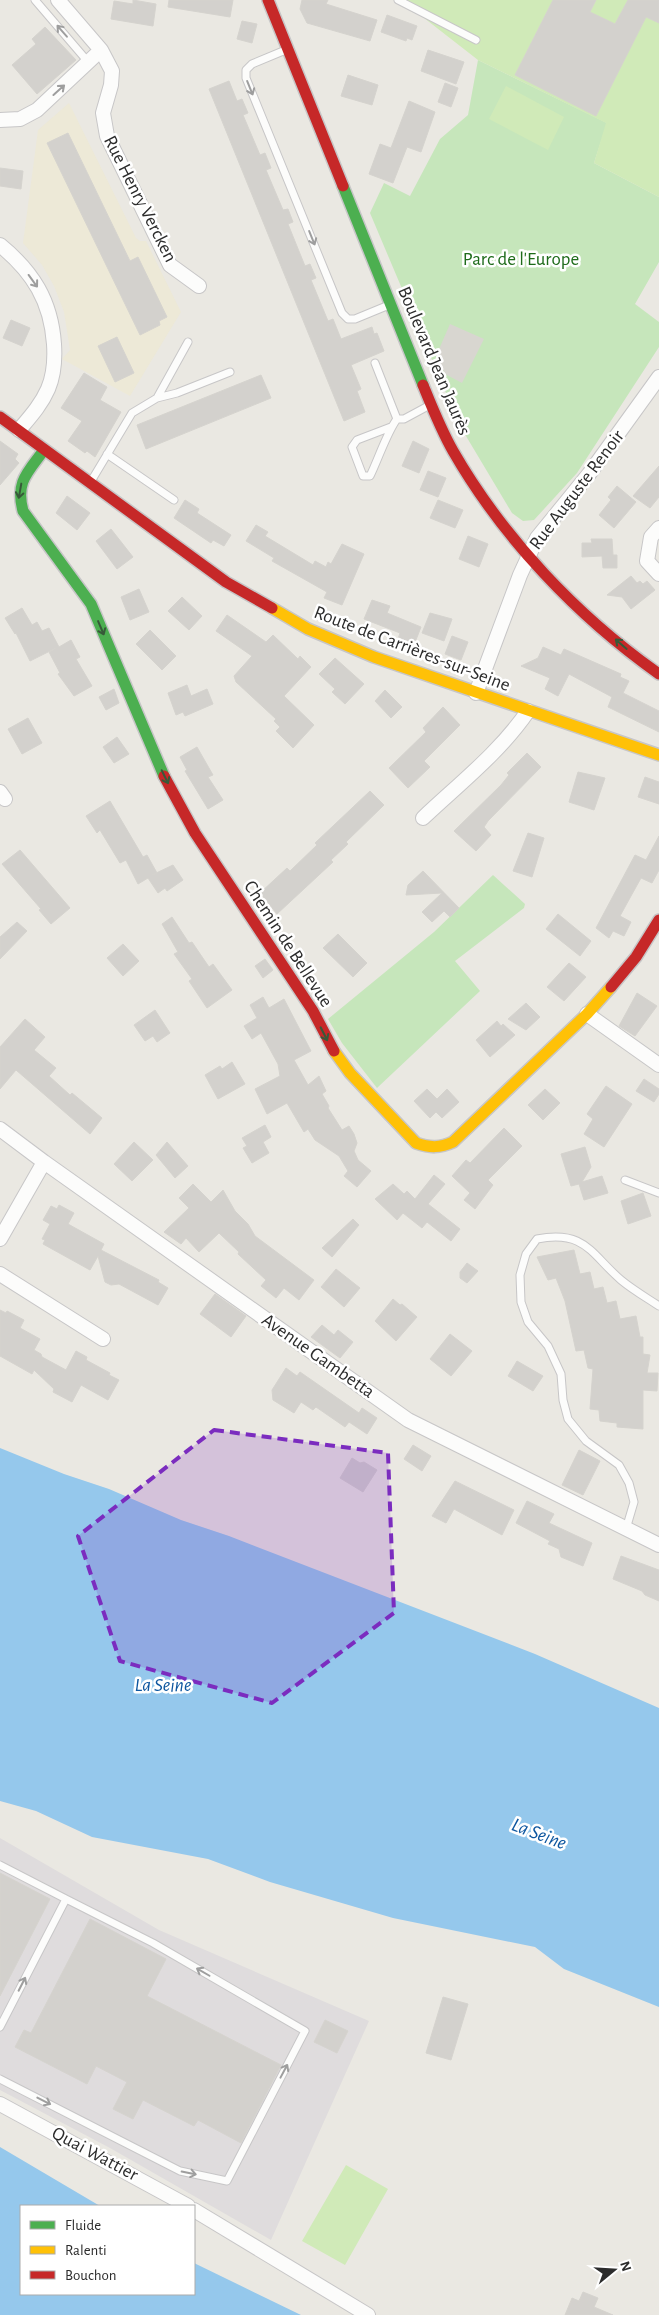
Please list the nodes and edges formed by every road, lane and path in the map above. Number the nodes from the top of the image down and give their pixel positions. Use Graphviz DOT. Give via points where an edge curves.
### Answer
graph roads {
  1 [pos="35,0"];
  2 [pos="268,0"];
  3 [pos="398,0"];
  4 [pos="62,1"];
  5 [pos="476,40"];
  6 [pos="288,49"];
  7 [pos="101,50"];
  8 [pos="89,63"];
  9 [pos="0,120"];
  10 [pos="0,246"];
  11 [pos="199,286"];
  12 [pos="391,305"];
  13 [pos="188,342"];
  14 [pos="375,363"];
  15 [pos="230,372"];
  16 [pos="659,377"];
  17 [pos="157,398"];
  18 [pos="432,404"];
  19 [pos="0,416"];
  20 [pos="397,419"];
  21 [pos="391,428"];
  22 [pos="19,430"];
  23 [pos="44,450"];
  24 [pos="108,454"];
  25 [pos="90,483"];
  26 [pos="174,500"];
  27 [pos="659,528"];
  28 [pos="527,557"];
  29 [pos="659,574"];
  30 [pos="659,674"];
  31 [pos="476,693"];
  32 [pos="528,710"];
  33 [pos="659,756"];
  34 [pos="423,818"];
  35 [pos="659,920"];
  36 [pos="587,1014"];
  37 [pos="659,1065"];
  38 [pos="0,1129"];
  39 [pos="44,1162"];
  40 [pos="625,1180"];
  41 [pos="659,1193"];
  42 [pos="0,1238"];
  43 [pos="0,1274"];
  44 [pos="659,1306"];
  45 [pos="103,1340"];
  46 [pos="626,1529"];
  47 [pos="659,1545"];
  48 [pos="0,1865"];
  49 [pos="66,1899"];
  50 [pos="0,2027"];
  51 [pos="0,2079"];
  52 [pos="0,2104"];
  53 [pos="186,2205"];
  54 [pos="195,2211"];
  55 [pos="368,2315"];
  8 -- 1 [label="lane, one-way"];
  2 -- 6 [label="street, Boulevard Jean Jaurès"];
  3 -- 5 [label="lane"];
  4 -- 7 [label="street, Rue Henry Vercken"];
  6 -- 12 [label="street, Boulevard Jean Jaurès"];
  6 -- 12 [label="lane, one-way" via="252,64 246,70 246,78 342,313 348,319 356,319"];
  7 -- 8 [label="street"];
  7 -- 11 [label="street, Rue Henry Vercken" via="112,71 112,85 103,113 107,136 170,265"];
  9 -- 8 [label="street, one-way" via="20,118 37,110"];
  10 -- 22 [label="street, one-way" via="17,259 41,291 52,321 52,374 38,407"];
  12 -- 18 [label="street, Boulevard Jean Jaurès"];
  13 -- 17 [label="lane"];
  14 -- 20 [label="lane"];
  15 -- 17 [label="lane"];
  16 -- 28 [label="street, Rue Auguste Renoir" via="589,474 537,538"];
  17 -- 24 [label="lane" via="132,413"];
  18 -- 20 [label="lane" via="404,419"];
  18 -- 28 [label="street, Boulevard Jean Jaurès" via="455,454"];
  19 -- 22 [label="street, Route de Carrières-sur-Seine"];
  20 -- 21 [label="lane"];
  21 -- 21 [label="lane" via="370,476 363,476 352,447 356,440"];
  22 -- 23 [label="street, Route de Carrières-sur-Seine"];
  23 -- 25 [label="street, Route de Carrières-sur-Seine"];
  23 -- 36 [label="street, Chemin de Bellevue, one-way" via="18,488 23,512 90,604 158,764 195,833 313,1011 328,1042 350,1073 389,1116 416,1143 428,1148 440,1148 453,1142"];
  24 -- 25 [label="lane"];
  24 -- 26 [label="lane"];
  25 -- 31 [label="street, Route de Carrières-sur-Seine" via="226,582 266,607 374,657"];
  27 -- 29 [label="street" via="650,537 647,561"];
  30 -- 28 [label="street, Boulevard Jean Jaurès, one-way" via="574,603"];
  28 -- 31 [label="street, Rue Auguste Renoir"];
  31 -- 32 [label="street, Route de Carrières-sur-Seine"];
  32 -- 33 [label="street, Route de Carrières-sur-Seine"];
  32 -- 34 [label="street" via="496,748"];
  35 -- 36 [label="street, Chemin de Bellevue" via="636,957"];
  36 -- 37 [label="street"];
  38 -- 39 [label="street, Avenue Gambetta"];
  39 -- 42 [label="street"];
  39 -- 46 [label="street, Avenue Gambetta" via="408,1420"];
  40 -- 41 [label="lane"];
  43 -- 45 [label="street"];
  44 -- 46 [label="lane" via="621,1280 590,1248 571,1238 552,1236 537,1239 526,1254 520,1275 521,1302 528,1322 548,1346 561,1374 568,1419 586,1441 619,1465 629,1483 634,1502"];
  46 -- 47 [label="street, Avenue Gambetta"];
  48 -- 49 [label="lane"];
  50 -- 49 [label="lane, one-way"];
  51 -- 49 [label="lane, one-way" via="180,2171 227,2181 305,2031 153,1943"];
  52 -- 53 [label="street, Quai Wattier"];
  54 -- 55 [label="street"];
}
